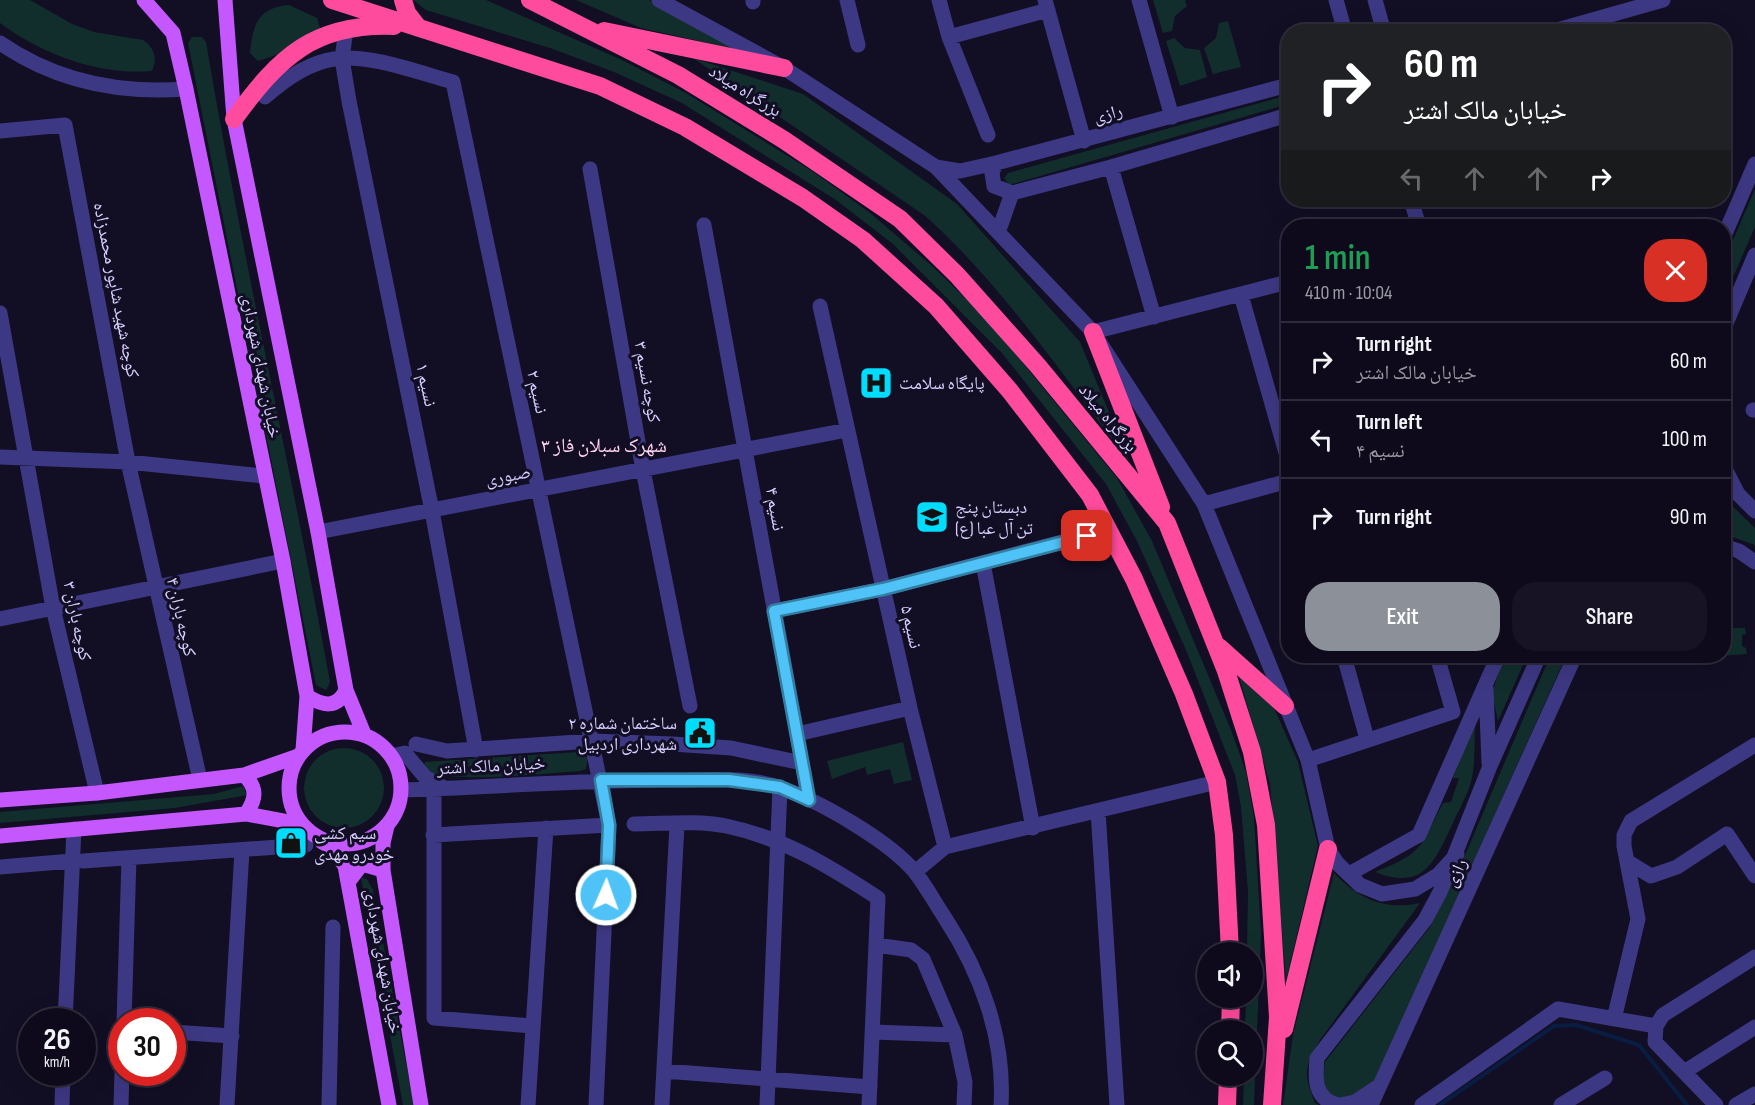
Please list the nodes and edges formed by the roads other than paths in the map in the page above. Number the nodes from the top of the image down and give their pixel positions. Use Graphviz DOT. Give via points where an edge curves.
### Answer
graph roads {
  1 [pos="144,0"];
  2 [pos="225,0"];
  3 [pos="332,0"];
  4 [pos="403,0"];
  5 [pos="530,0"];
  6 [pos="659,0"];
  7 [pos="847,0"];
  8 [pos="939,0"];
  9 [pos="1138,0"];
  10 [pos="1336,0"];
  11 [pos="1375,0"];
  12 [pos="1663,0"];
  13 [pos="1643,3"];
  14 [pos="1046,5"];
  15 [pos="1343,24"];
  16 [pos="1381,24"];
  17 [pos="1576,24"];
  18 [pos="578,26"];
  19 [pos="418,27"];
  20 [pos="346,29"];
  21 [pos="949,37"];
  22 [pos="0,44"];
  23 [pos="858,45"];
  24 [pos="342,59"];
  25 [pos="784,68"];
  26 [pos="1281,87"];
  27 [pos="186,89"];
  28 [pos="265,97"];
  29 [pos="1172,117"];
  30 [pos="1281,117"];
  31 [pos="234,119"];
  32 [pos="0,131"];
  33 [pos="988,135"];
  34 [pos="1084,141"];
  35 [pos="996,163"];
  36 [pos="1755,164"];
  37 [pos="936,167"];
  38 [pos="1111,167"];
  39 [pos="590,169"];
  40 [pos="1012,193"];
  41 [pos="1731,220"];
  42 [pos="704,225"];
  43 [pos="999,230"];
  44 [pos="1755,255"];
  45 [pos="1281,284"];
  46 [pos="1241,295"];
  47 [pos="820,306"];
  48 [pos="0,312"];
  49 [pos="1731,312"];
  50 [pos="1154,317"];
  51 [pos="1093,332"];
  52 [pos="847,430"];
  53 [pos="1281,435"];
  54 [pos="744,450"];
  55 [pos="26,456"];
  56 [pos="0,457"];
  57 [pos="128,462"];
  58 [pos="643,470"];
  59 [pos="264,476"];
  60 [pos="1281,483"];
  61 [pos="538,490"];
  62 [pos="1731,491"];
  63 [pos="1204,504"];
  64 [pos="432,511"];
  65 [pos="1755,511"];
  66 [pos="1167,523"];
  67 [pos="1108,530"];
  68 [pos="318,532"];
  69 [pos="1731,548"];
  70 [pos="283,561"];
  71 [pos="1755,562"];
  72 [pos="983,563"];
  73 [pos="154,587"];
  74 [pos="883,589"];
  75 [pos="53,608"];
  76 [pos="774,611"];
  77 [pos="0,619"];
  78 [pos="1214,643"];
  79 [pos="1346,663"];
  80 [pos="1439,663"];
  81 [pos="1495,663"];
  82 [pos="1536,663"];
  83 [pos="1572,663"];
  84 [pos="1485,685"];
  85 [pos="346,690"];
  86 [pos="307,696"];
  87 [pos="690,706"];
  88 [pos="1285,706"];
  89 [pos="910,708"];
  90 [pos="363,734"];
  91 [pos="797,734"];
  92 [pos="1367,739"];
  93 [pos="592,741"];
  94 [pos="416,744"];
  95 [pos="1755,745"];
  96 [pos="476,750"];
  97 [pos="301,753"];
  98 [pos="391,756"];
  99 [pos="1308,760"];
  100 [pos="802,763"];
  101 [pos="1490,766"];
  102 [pos="244,775"];
  103 [pos="200,780"];
  104 [pos="601,780"];
  105 [pos="1217,782"];
  106 [pos="780,787"];
  107 [pos="439,788"];
  108 [pos="401,790"];
  109 [pos="97,793"];
  110 [pos="0,800"];
  111 [pos="809,800"];
  112 [pos="1098,811"];
  113 [pos="246,814"];
  114 [pos="300,824"];
  115 [pos="634,824"];
  116 [pos="609,825"];
  117 [pos="677,825"];
  118 [pos="387,826"];
  119 [pos="546,828"];
  120 [pos="1033,828"];
  121 [pos="74,829"];
  122 [pos="433,835"];
  123 [pos="0,836"];
  124 [pos="777,840"];
  125 [pos="311,841"];
  126 [pos="945,847"];
  127 [pos="1328,849"];
  128 [pos="242,850"];
  129 [pos="1457,854"];
  130 [pos="129,858"];
  131 [pos="77,861"];
  132 [pos="1628,862"];
  133 [pos="0,867"];
  134 [pos="383,870"];
  135 [pos="915,872"];
  136 [pos="1349,874"];
  137 [pos="1755,876"];
  138 [pos="349,881"];
  139 [pos="333,927"];
  140 [pos="1229,942"];
  141 [pos="876,945"];
  142 [pos="1755,957"];
  143 [pos="66,1008"];
  144 [pos="124,1008"];
  145 [pos="1614,1019"];
  146 [pos="532,1026"];
  147 [pos="1656,1026"];
  148 [pos="1755,1027"];
  149 [pos="873,1032"];
  150 [pos="186,1033"];
  151 [pos="955,1035"];
  152 [pos="232,1036"];
  153 [pos="1274,1068"];
  154 [pos="664,1071"];
  155 [pos="1683,1072"];
  156 [pos="1605,1078"];
  157 [pos="768,1079"];
  158 [pos="63,1086"];
  159 [pos="122,1086"];
  160 [pos="1228,1086"];
  161 [pos="1379,1086"];
  162 [pos="870,1087"];
  163 [pos="1755,1094"];
  164 [pos="62,1105"];
  165 [pos="121,1105"];
  166 [pos="227,1105"];
  167 [pos="329,1105"];
  168 [pos="389,1105"];
  169 [pos="421,1105"];
  170 [pos="528,1105"];
  171 [pos="596,1105"];
  172 [pos="662,1105"];
  173 [pos="767,1105"];
  174 [pos="869,1105"];
  175 [pos="964,1105"];
  176 [pos="1001,1105"];
  177 [pos="1117,1105"];
  178 [pos="1227,1105"];
  179 [pos="1272,1105"];
  180 [pos="1339,1105"];
  181 [pos="1371,1105"];
  182 [pos="1422,1105"];
  183 [pos="1561,1105"];
  184 [pos="1716,1105"];
  185 [pos="1736,1105"];
  1 -- 27 [label="main road, خیابان شهدای شهرداری" via="173,33"];
  2 -- 31 [label="main road, خیابان شهدای شهرداری"];
  3 -- 19 [label="highway"];
  4 -- 19 [label="highway"];
  5 -- 18 [label="highway, بزرگراه میلاد"];
  6 -- 25 [label="street"];
  7 -- 23 [label="street"];
  8 -- 21 [label="street"];
  9 -- 29 [label="street"];
  10 -- 15 [label="street"];
  11 -- 16 [label="street"];
  12 -- 13 [label="street"];
  13 -- 17 [label="street"];
  14 -- 21 [label="street"];
  14 -- 34 [label="street"];
  18 -- 25 [label="highway"];
  18 -- 66 [label="highway, بزرگراه میلاد" via="678,75 794,146 900,219 957,275 1038,366"];
  19 -- 20 [label="highway" via="364,25"];
  19 -- 67 [label="highway" via="600,86 685,126 863,240 936,306 1010,391 1090,495"];
  20 -- 24 [label="street, نسیم ۱"];
  20 -- 31 [label="highway" via="319,36 291,54 258,86"];
  21 -- 33 [label="street"];
  22 -- 27 [label="street" via="37,64 99,85 132,90"];
  24 -- 28 [label="street" via="310,67"];
  24 -- 61 [label="street, نسیم ۲" via="370,61 453,82"];
  24 -- 64 [label="street, نسیم ۱"];
  25 -- 37 [label="street"];
  26 -- 29 [label="street, رازی"];
  27 -- 59 [label="main road, خیابان شهدای شهرداری"];
  29 -- 34 [label="street, رازی"];
  30 -- 38 [label="street"];
  31 -- 68 [label="main road, خیابان شهدای شهرداری"];
  32 -- 57 [label="street, کوچه شهید شاپور محمدزاده" via="65,125"];
  34 -- 35 [label="street, رازی"];
  35 -- 37 [label="street, رازی" via="960,171"];
  35 -- 40 [label="street" via="992,173 994,186"];
  36 -- 41 [label="street"];
  37 -- 43 [label="street"];
  38 -- 40 [label="street"];
  38 -- 50 [label="street"];
  39 -- 58 [label="street, کوچه نسیم ۳"];
  40 -- 43 [label="street"];
  42 -- 54 [label="street, نسیم ۴"];
  43 -- 51 [label="street"];
  44 -- 49 [label="street"];
  45 -- 46 [label="street"];
  46 -- 50 [label="street"];
  46 -- 53 [label="street"];
  47 -- 52 [label="street, نسیم ۵"];
  48 -- 55 [label="street, کوچه باران ۳"];
  50 -- 51 [label="street"];
  51 -- 63 [label="street"];
  51 -- 66 [label="highway"];
  52 -- 54 [label="street, صبوری"];
  52 -- 74 [label="street, نسیم ۵"];
  54 -- 58 [label="street, صبوری"];
  54 -- 76 [label="street, نسیم ۴"];
  55 -- 56 [label="street"];
  55 -- 57 [label="street"];
  55 -- 75 [label="street, کوچه باران ۳"];
  57 -- 59 [label="street"];
  57 -- 73 [label="street, کوچه باران ۴"];
  58 -- 61 [label="street, صبوری"];
  58 -- 87 [label="street, کوچه نسیم ۳"];
  59 -- 70 [label="main road, خیابان شهدای شهرداری"];
  60 -- 63 [label="street"];
  61 -- 64 [label="street, صبوری"];
  61 -- 93 [label="street, نسیم ۲"];
  62 -- 65 [label="street"];
  63 -- 88 [label="street"];
  64 -- 68 [label="street, صبوری"];
  64 -- 96 [label="street, نسیم ۱"];
  66 -- 78 [label="highway, بزرگراه میلاد"];
  67 -- 72 [label="street"];
  67 -- 105 [label="highway" via="1180,684"];
  68 -- 85 [label="main road, خیابان شهدای شهرداری"];
  69 -- 71 [label="street"];
  70 -- 73 [label="street"];
  70 -- 86 [label="main road, خیابان شهدای شهرداری"];
  72 -- 74 [label="street"];
  72 -- 120 [label="street"];
  73 -- 75 [label="street"];
  73 -- 103 [label="street, کوچه باران ۴"];
  74 -- 76 [label="street"];
  74 -- 89 [label="street, نسیم ۵"];
  75 -- 77 [label="street"];
  75 -- 109 [label="street, کوچه باران ۳"];
  76 -- 91 [label="street, نسیم ۴"];
  78 -- 88 [label="highway"];
  78 -- 153 [label="highway, بزرگراه میلاد" via="1252,752 1266,825 1278,1017"];
  79 -- 92 [label="street"];
  80 -- 92 [label="street" via="1453,712"];
  81 -- 84 [label="street"];
  82 -- 101 [label="street, رازی"];
  83 -- 161 [label="street, رازی"];
  84 -- 101 [label="street"];
  84 -- 136 [label="street" via="1419,835"];
  85 -- 86 [label="main road" via="339,702 332,705"];
  85 -- 90 [label="main road, خیابان شهدای شهرداری"];
  86 -- 97 [label="main road, خیابان شهدای شهرداری"];
  88 -- 99 [label="street"];
  89 -- 91 [label="street"];
  89 -- 126 [label="street, نسیم ۵"];
  90 -- 97 [label="main road" via="328,734 312,741"];
  90 -- 98 [label="main road"];
  91 -- 100 [label="street, نسیم ۴"];
  92 -- 99 [label="street"];
  93 -- 96 [label="street"];
  93 -- 100 [label="street" via="731,748"];
  93 -- 104 [label="street, نسیم ۲"];
  94 -- 96 [label="street" via="447,751"];
  95 -- 132 [label="street" via="1631,821 1624,835"];
  97 -- 102 [label="main road"];
  97 -- 114 [label="main road" via="291,769 288,787 291,807"];
  98 -- 107 [label="street" via="405,753"];
  98 -- 108 [label="main road" via="399,772"];
  99 -- 127 [label="street"];
  100 -- 111 [label="street, نسیم ۴"];
  101 -- 129 [label="street, رازی"];
  102 -- 103 [label="main road"];
  102 -- 113 [label="main road" via="255,793"];
  103 -- 109 [label="main road"];
  104 -- 106 [label="street, خیابان مالک اشتر" via="729,780"];
  104 -- 107 [label="street, خیابان مالک اشتر"];
  104 -- 116 [label="street, نسیم ۲"];
  105 -- 112 [label="street"];
  105 -- 140 [label="highway"];
  106 -- 111 [label="street, خیابان مالک اشتر"];
  106 -- 124 [label="street"];
  107 -- 108 [label="street, خیابان مالک اشتر"];
  107 -- 122 [label="street"];
  108 -- 118 [label="main road" via="398,809"];
  109 -- 110 [label="main road"];
  111 -- 135 [label="street, خیابان مالک اشتر" via="873,838"];
  112 -- 120 [label="street"];
  112 -- 177 [label="street"];
  113 -- 114 [label="main road"];
  113 -- 121 [label="main road"];
  114 -- 125 [label="main road"];
  115 -- 117 [label="street"];
  116 -- 119 [label="street"];
  116 -- 171 [label="street, نسیم ۲"];
  117 -- 124 [label="street" via="724,826"];
  117 -- 154 [label="street"];
  118 -- 125 [label="main road" via="372,838 353,845"];
  118 -- 134 [label="main road, خیابان شهدای شهرداری"];
  119 -- 122 [label="street"];
  119 -- 146 [label="street"];
  120 -- 126 [label="street"];
  121 -- 123 [label="main road"];
  121 -- 131 [label="street"];
  122 -- 146 [label="street" via="434,1018"];
  124 -- 141 [label="street" via="814,857 878,898"];
  124 -- 157 [label="street"];
  125 -- 128 [label="street"];
  125 -- 138 [label="main road, خیابان شهدای شهرداری" via="339,855"];
  126 -- 135 [label="street"];
  127 -- 136 [label="street"];
  127 -- 153 [label="highway"];
  128 -- 130 [label="street"];
  128 -- 152 [label="street"];
  129 -- 136 [label="street" via="1415,890 1382,894 1360,885"];
  129 -- 180 [label="street, رازی" via="1425,920 1317,1058 1318,1090 1329,1102"];
  130 -- 131 [label="street"];
  130 -- 144 [label="street"];
  131 -- 133 [label="street"];
  131 -- 143 [label="street"];
  132 -- 137 [label="street" via="1651,876 1677,867 1727,834"];
  132 -- 145 [label="street" via="1638,919"];
  134 -- 138 [label="main road" via="362,864"];
  134 -- 169 [label="main road, خیابان شهدای شهرداری"];
  135 -- 176 [label="street, خیابان مالک اشتر" via="965,949 981,986 1003,1076"];
  138 -- 168 [label="main road, خیابان شهدای شهرداری"];
  139 -- 167 [label="street"];
  141 -- 149 [label="street"];
  141 -- 151 [label="street" via="911,950 923,959"];
  142 -- 147 [label="street" via="1663,1015"];
  145 -- 147 [label="street"];
  145 -- 182 [label="street" via="1558,1009"];
  146 -- 170 [label="street"];
  147 -- 155 [label="street" via="1655,1042"];
  148 -- 155 [label="street"];
  149 -- 151 [label="street"];
  149 -- 162 [label="street"];
  150 -- 152 [label="street"];
  151 -- 175 [label="street" via="965,1082"];
  152 -- 166 [label="street"];
  153 -- 179 [label="highway, بزرگراه میلاد"];
  154 -- 157 [label="street"];
  154 -- 172 [label="street"];
  155 -- 184 [label="street"];
  156 -- 183 [label="street"];
  157 -- 162 [label="street"];
  157 -- 173 [label="street"];
  158 -- 164 [label="street"];
  159 -- 165 [label="street"];
  160 -- 178 [label="highway"];
  161 -- 180 [label="street" via="1355,1102"];
  161 -- 181 [label="street, رازی"];
  162 -- 174 [label="street"];
  163 -- 185 [label="street"];
}
